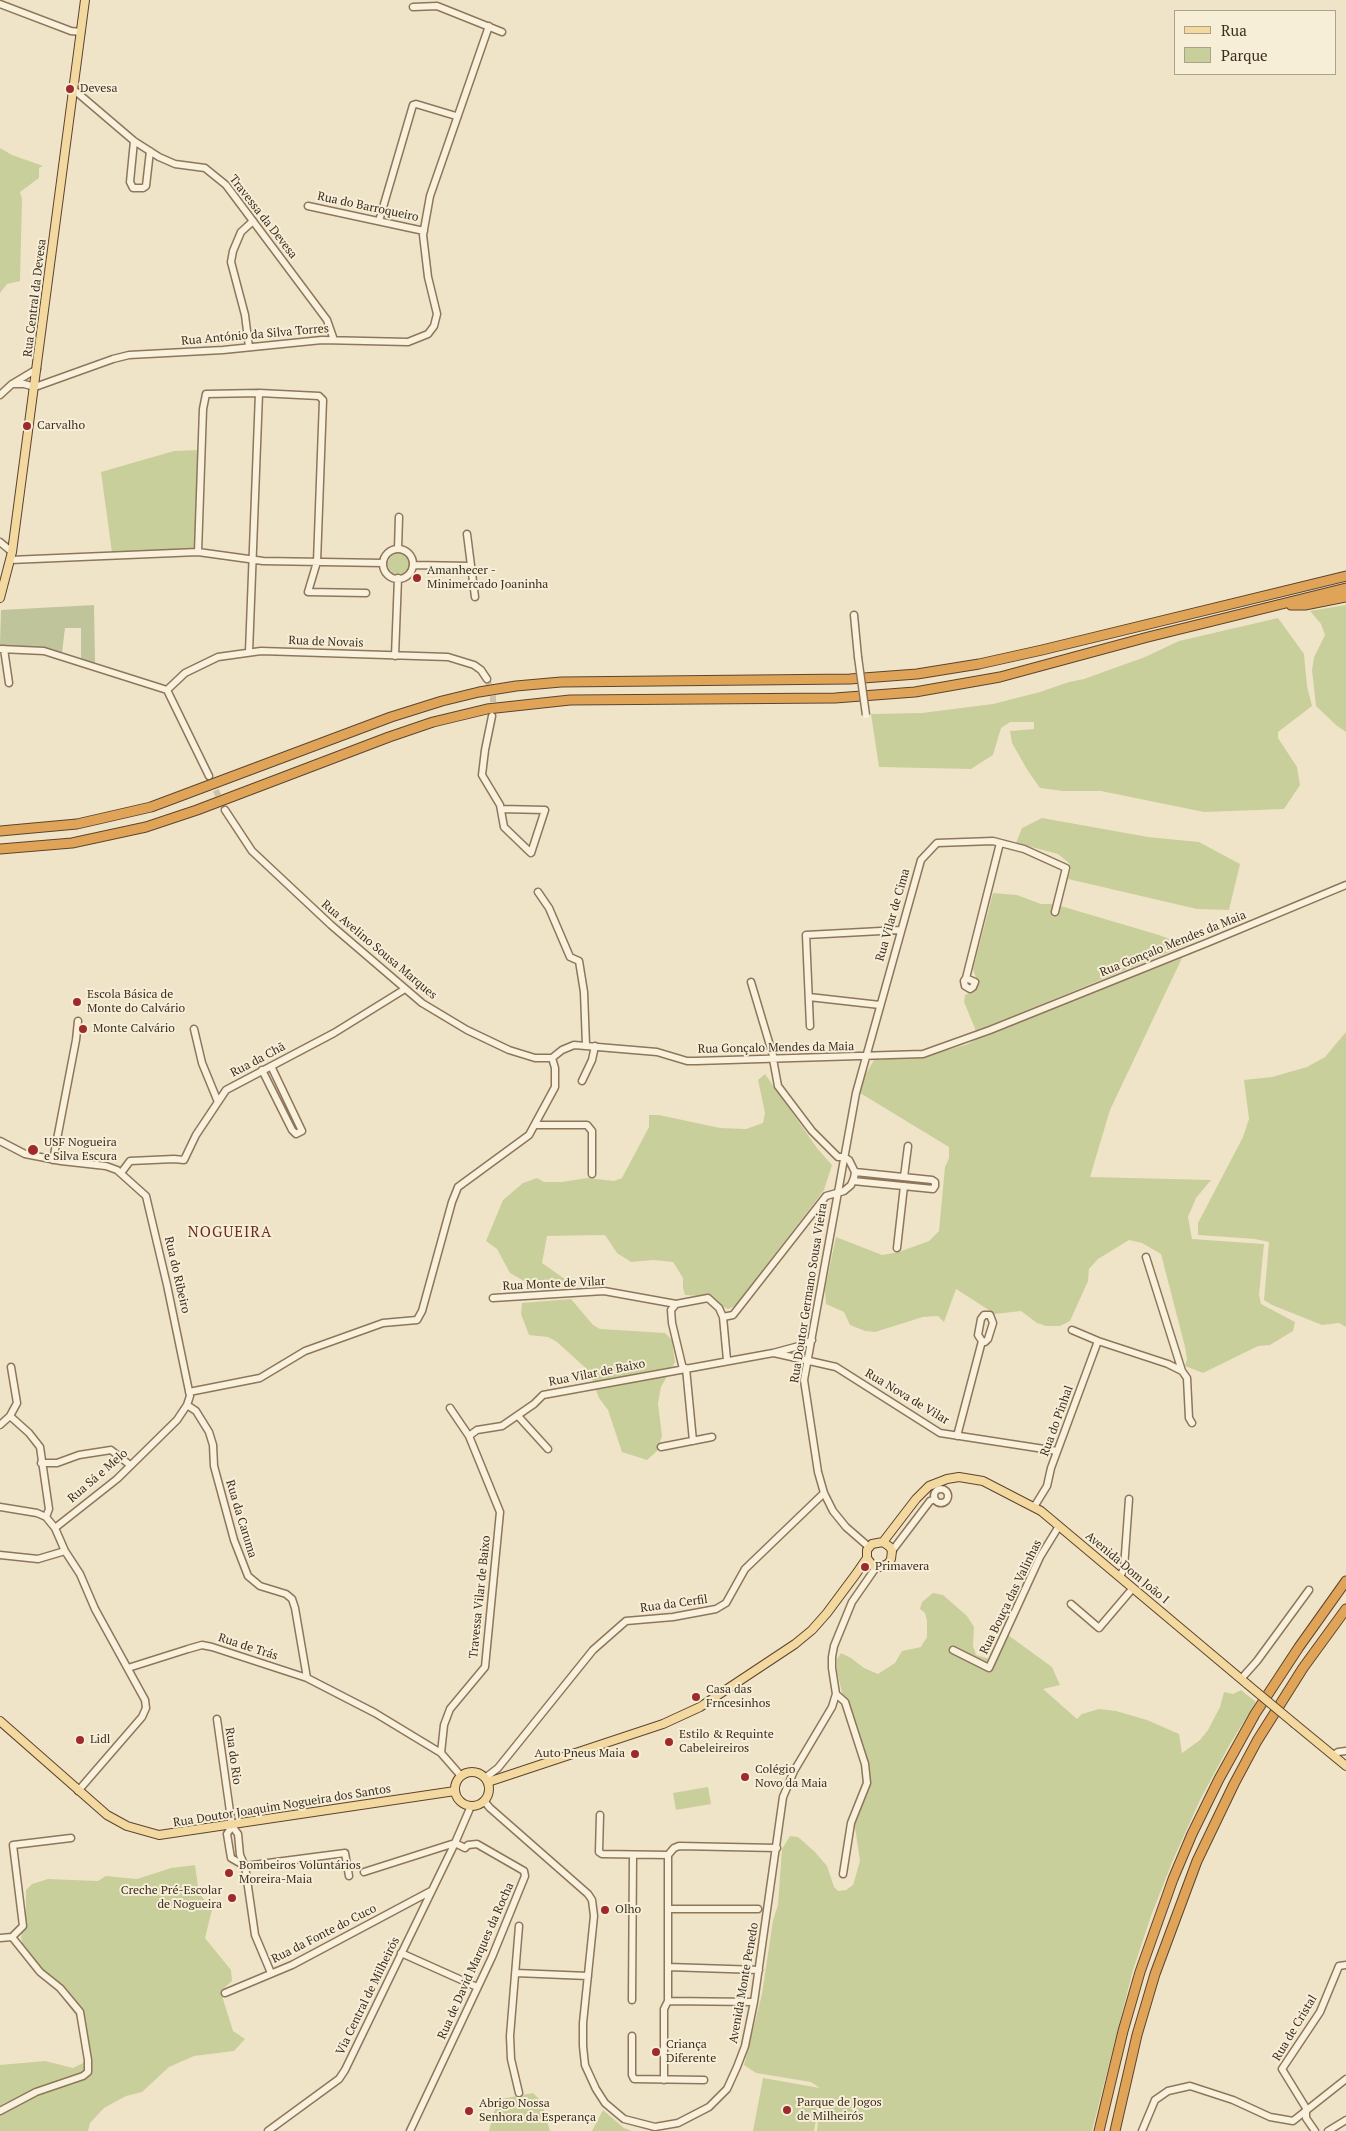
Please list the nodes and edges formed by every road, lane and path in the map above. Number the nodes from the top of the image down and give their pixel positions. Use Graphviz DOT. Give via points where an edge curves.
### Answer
graph roads {
  1 [pos="85,0"];
  2 [pos="0,4"];
  3 [pos="413,7"];
  4 [pos="488,26"];
  5 [pos="81,32"];
  6 [pos="502,32"];
  7 [pos="73,89"];
  8 [pos="456,116"];
  9 [pos="134,141"];
  10 [pos="150,151"];
  11 [pos="308,206"];
  12 [pos="253,221"];
  13 [pos="379,221"];
  14 [pos="424,231"];
  15 [pos="334,340"];
  16 [pos="249,347"];
  17 [pos="37,369"];
  18 [pos="12,384"];
  19 [pos="35,387"];
  20 [pos="258,393"];
  21 [pos="0,395"];
  22 [pos="399,516"];
  23 [pos="467,534"];
  24 [pos="0,542"];
  25 [pos="398,549"];
  26 [pos="198,552"];
  27 [pos="11,556"];
  28 [pos="253,560"];
  29 [pos="317,562"];
  30 [pos="383,563"];
  31 [pos="413,565"];
  32 [pos="471,566"];
  33 [pos="1346,576"];
  34 [pos="398,578"];
  35 [pos="1346,588"];
  36 [pos="366,593"];
  37 [pos="475,597"];
  38 [pos="1346,597"];
  39 [pos="0,598"];
  40 [pos="1271,606"];
  41 [pos="854,615"];
  42 [pos="2,649"];
  43 [pos="249,652"];
  44 [pos="395,656"];
  45 [pos="487,679"];
  46 [pos="9,683"];
  47 [pos="167,690"];
  48 [pos="866,715"];
  49 [pos="492,716"];
  50 [pos="209,776"];
  51 [pos="501,809"];
  52 [pos="226,810"];
  53 [pos="0,831"];
  54 [pos="1000,843"];
  55 [pos="0,850"];
  56 [pos="1346,884"];
  57 [pos="538,892"];
  58 [pos="1055,912"];
  59 [pos="900,930"];
  60 [pos="966,978"];
  61 [pos="751,982"];
  62 [pos="405,989"];
  63 [pos="809,997"];
  64 [pos="880,1005"];
  65 [pos="78,1021"];
  66 [pos="810,1026"];
  67 [pos="194,1029"];
  68 [pos="586,1045"];
  69 [pos="595,1046"];
  70 [pos="866,1057"];
  71 [pos="552,1058"];
  72 [pos="773,1059"];
  73 [pos="271,1066"];
  74 [pos="262,1070"];
  75 [pos="582,1081"];
  76 [pos="218,1102"];
  77 [pos="535,1125"];
  78 [pos="0,1135"];
  79 [pos="2,1142"];
  80 [pos="908,1146"];
  81 [pos="844,1157"];
  82 [pos="52,1160"];
  83 [pos="855,1172"];
  84 [pos="121,1173"];
  85 [pos="592,1174"];
  86 [pos="904,1177"];
  87 [pos="853,1181"];
  88 [pos="904,1186"];
  89 [pos="838,1193"];
  90 [pos="897,1248"];
  91 [pos="1146,1257"];
  92 [pos="493,1298"];
  93 [pos="676,1304"];
  94 [pos="723,1317"];
  95 [pos="1072,1330"];
  96 [pos="812,1340"];
  97 [pos="982,1341"];
  98 [pos="1098,1341"];
  99 [pos="773,1352"];
  100 [pos="807,1359"];
  101 [pos="727,1360"];
  102 [pos="11,1367"];
  103 [pos="685,1369"];
  104 [pos="1182,1371"];
  105 [pos="190,1392"];
  106 [pos="188,1406"];
  107 [pos="450,1408"];
  108 [pos="10,1416"];
  109 [pos="518,1416"];
  110 [pos="1192,1423"];
  111 [pos="0,1425"];
  112 [pos="469,1436"];
  113 [pos="957,1436"];
  114 [pos="712,1437"];
  115 [pos="693,1441"];
  116 [pos="661,1447"];
  117 [pos="548,1449"];
  118 [pos="1058,1451"];
  119 [pos="41,1463"];
  120 [pos="130,1465"];
  121 [pos="824,1493"];
  122 [pos="935,1499"];
  123 [pos="1130,1499"];
  124 [pos="0,1507"];
  125 [pos="1034,1507"];
  126 [pos="46,1517"];
  127 [pos="1059,1526"];
  128 [pos="55,1528"];
  129 [pos="883,1542"];
  130 [pos="869,1547"];
  131 [pos="65,1551"];
  132 [pos="892,1551"];
  133 [pos="0,1555"];
  134 [pos="867,1558"];
  135 [pos="876,1566"];
  136 [pos="856,1574"];
  137 [pos="1120,1577"];
  138 [pos="867,1581"];
  139 [pos="1346,1581"];
  140 [pos="1133,1588"];
  141 [pos="1309,1590"];
  142 [pos="1071,1604"];
  143 [pos="1346,1608"];
  144 [pos="952,1650"];
  145 [pos="128,1668"];
  146 [pos="307,1678"];
  147 [pos="1244,1681"];
  148 [pos="836,1694"];
  149 [pos="217,1719"];
  150 [pos="0,1721"];
  151 [pos="1346,1751"];
  152 [pos="441,1753"];
  153 [pos="1333,1755"];
  154 [pos="1346,1766"];
  155 [pos="461,1776"];
  156 [pos="486,1780"];
  157 [pos="78,1791"];
  158 [pos="456,1791"];
  159 [pos="484,1801"];
  160 [pos="471,1806"];
  161 [pos="600,1815"];
  162 [pos="232,1826"];
  163 [pos="71,1838"];
  164 [pos="455,1843"];
  165 [pos="777,1848"];
  166 [pos="633,1855"];
  167 [pos="668,1855"];
  168 [pos="245,1866"];
  169 [pos="364,1872"];
  170 [pos="843,1874"];
  171 [pos="349,1876"];
  172 [pos="431,1891"];
  173 [pos="668,1909"];
  174 [pos="758,1909"];
  175 [pos="519,1926"];
  176 [pos="12,1937"];
  177 [pos="0,1938"];
  178 [pos="401,1953"];
  179 [pos="1343,1966"];
  180 [pos="668,1967"];
  181 [pos="759,1970"];
  182 [pos="516,1973"];
  183 [pos="272,1974"];
  184 [pos="588,1976"];
  185 [pos="477,1987"];
  186 [pos="225,1993"];
  187 [pos="632,2000"];
  188 [pos="668,2001"];
  189 [pos="754,2002"];
  190 [pos="632,2036"];
  191 [pos="1346,2079"];
  192 [pos="664,2080"];
  193 [pos="704,2080"];
  194 [pos="519,2093"];
  195 [pos="1306,2108"];
  196 [pos="0,2111"];
  197 [pos="1346,2120"];
  198 [pos="655,2129"];
  199 [pos="268,2131"];
  200 [pos="410,2131"];
  201 [pos="1099,2131"];
  202 [pos="1115,2131"];
  203 [pos="1142,2131"];
  204 [pos="1316,2131"];
  205 [pos="1328,2131"];
  1 -- 5 [label="main road, Rua Central da Devesa"];
  2 -- 5 [label="street"];
  3 -- 4 [label="street" via="438,6"];
  4 -- 6 [label="street"];
  4 -- 8 [label="street, Rua António da Silva Torres"];
  5 -- 7 [label="main road, Rua Central da Devesa"];
  7 -- 9 [label="street, Travessa da Devesa"];
  7 -- 17 [label="main road, Rua Central da Devesa"];
  8 -- 13 [label="street" via="416,104 412,106"];
  8 -- 14 [label="street, Rua António da Silva Torres" via="430,196"];
  9 -- 10 [label="street, Travessa da Devesa"];
  9 -- 10 [label="street" via="130,182 133,188 146,186"];
  10 -- 12 [label="street, Travessa da Devesa" via="175,164 205,168 226,185"];
  11 -- 13 [label="street, Rua do Barroqueiro"];
  12 -- 15 [label="street, Travessa da Devesa" via="327,320"];
  12 -- 16 [label="street" via="241,232 232,251 231,262 245,315"];
  13 -- 14 [label="street, Rua do Barroqueiro"];
  14 -- 15 [label="street, Rua António da Silva Torres" via="428,277 437,314 428,334 408,342"];
  15 -- 16 [label="street, Rua António da Silva Torres"];
  16 -- 19 [label="street, Rua António da Silva Torres" via="112,359"];
  17 -- 18 [label="street"];
  17 -- 19 [label="main road, Rua Central da Devesa"];
  18 -- 19 [label="street"];
  18 -- 21 [label="street"];
  19 -- 27 [label="main road, Rua Central da Devesa"];
  20 -- 26 [label="street" via="210,392 204,398"];
  20 -- 28 [label="street"];
  20 -- 29 [label="street" via="319,396 323,400"];
  22 -- 25 [label="street"];
  23 -- 32 [label="street"];
  24 -- 27 [label="street"];
  25 -- 30 [label="street" via="387,554"];
  25 -- 31 [label="street" via="409,554"];
  26 -- 27 [label="street"];
  26 -- 28 [label="street"];
  27 -- 39 [label="main road, Rua Central da Devesa"];
  28 -- 29 [label="street"];
  28 -- 43 [label="street"];
  29 -- 30 [label="street"];
  29 -- 36 [label="street" via="308,592"];
  30 -- 34 [label="street" via="388,575"];
  31 -- 32 [label="street"];
  31 -- 34 [label="street" via="406,576"];
  32 -- 37 [label="street"];
  33 -- 53 [label="highway" via="1042,650 917,674 850,679 576,682 479,692 391,717 151,807 77,824"];
  34 -- 44 [label="street"];
  35 -- 40 [label="highway"];
  38 -- 40 [label="highway" via="1305,605"];
  40 -- 55 [label="highway" via="993,679 915,692 835,698 582,700 487,709 396,734 146,827 72,843"];
  41 -- 48 [label="street, bridge"];
  42 -- 46 [label="street"];
  42 -- 47 [label="street" via="44,650"];
  43 -- 44 [label="street, Rua de Novais"];
  43 -- 47 [label="street, Rua de Novais" via="218,657 204,663"];
  44 -- 45 [label="street, Rua de Novais" via="448,657 474,665"];
  47 -- 50 [label="street"];
  49 -- 51 [label="street" via="482,775"];
  51 -- 51 [label="street" via="545,810 531,853 504,827"];
  52 -- 62 [label="street, Rua Avelino Sousa Marques" via="252,851"];
  54 -- 58 [label="street, Rua Vilar de Cima" via="1024,849 1066,868"];
  54 -- 59 [label="street, Rua Vilar de Cima" via="937,843 921,860"];
  54 -- 60 [label="street"];
  56 -- 70 [label="street, Rua Gonçalo Mendes da Maia" via="946,1046 923,1054"];
  57 -- 68 [label="street" via="550,908 570,957 579,961"];
  59 -- 63 [label="street" via="806,935"];
  59 -- 64 [label="street, Rua Vilar de Cima"];
  61 -- 72 [label="street"];
  62 -- 71 [label="street, Rua Avelino Sousa Marques" via="466,1030 534,1058"];
  62 -- 73 [label="street, Rua da Chã" via="334,1033"];
  63 -- 64 [label="street"];
  63 -- 66 [label="street"];
  64 -- 70 [label="street, Rua Vilar de Cima"];
  65 -- 82 [label="street"];
  67 -- 76 [label="street" via="202,1063"];
  68 -- 69 [label="street, Rua Gonçalo Mendes da Maia"];
  68 -- 71 [label="street, Rua Gonçalo Mendes da Maia" via="574,1045"];
  69 -- 72 [label="street, Rua Gonçalo Mendes da Maia" via="657,1052 687,1061"];
  69 -- 75 [label="street"];
  70 -- 72 [label="street, Rua Gonçalo Mendes da Maia"];
  70 -- 81 [label="street, Rua Doutor Germano Sousa Vieira"];
  71 -- 77 [label="street" via="555,1087"];
  72 -- 81 [label="street" via="778,1086 812,1131 838,1157"];
  73 -- 74 [label="street, Rua da Chã"];
  73 -- 74 [label="street" via="302,1131 296,1134"];
  74 -- 76 [label="street, Rua da Chã" via="226,1090"];
  76 -- 84 [label="street, Rua da Chã" via="184,1160 130,1160"];
  77 -- 85 [label="street" via="587,1125 592,1131"];
  77 -- 105 [label="street" via="529,1136 512,1150 458,1187 422,1310 416,1320 382,1323 305,1351 260,1378"];
  78 -- 79 [label="street"];
  79 -- 82 [label="street" via="26,1154"];
  80 -- 86 [label="street"];
  81 -- 83 [label="street"];
  81 -- 89 [label="street, Rua Doutor Germano Sousa Vieira"];
  82 -- 84 [label="street" via="106,1166"];
  83 -- 86 [label="street"];
  83 -- 87 [label="street"];
  84 -- 105 [label="street, Rua do Ribeiro" via="146,1196 149,1204"];
  86 -- 88 [label="street" via="935,1182 932,1189"];
  87 -- 88 [label="street"];
  87 -- 89 [label="street"];
  88 -- 90 [label="street"];
  89 -- 94 [label="street" via="826,1196 733,1315"];
  89 -- 96 [label="street, Rua Doutor Germano Sousa Vieira"];
  91 -- 104 [label="street"];
  92 -- 93 [label="street, Rua Monte de Vilar" via="604,1291"];
  93 -- 94 [label="street, Rua Monte de Vilar" via="708,1298"];
  93 -- 103 [label="street" via="671,1310 672,1323"];
  94 -- 101 [label="street"];
  95 -- 98 [label="street"];
  96 -- 99 [label="street, Rua Vilar de Baixo"];
  96 -- 100 [label="street, Rua Doutor Germano Sousa Vieira"];
  97 -- 113 [label="street"];
  98 -- 104 [label="street"];
  98 -- 118 [label="street, Rua do Pinhal"];
  99 -- 100 [label="street, Rua Vilar de Baixo"];
  99 -- 101 [label="street, Rua Vilar de Baixo"];
  100 -- 113 [label="street, Rua Nova de Vilar" via="836,1367 940,1433"];
  100 -- 121 [label="street, Rua Doutor Germano Sousa Vieira" via="804,1386"];
  101 -- 103 [label="street, Rua Vilar de Baixo"];
  102 -- 108 [label="street" via="17,1403"];
  103 -- 109 [label="street, Rua Vilar de Baixo" via="543,1395"];
  103 -- 115 [label="street"];
  104 -- 110 [label="street" via="1187,1378"];
  105 -- 106 [label="street"];
  106 -- 120 [label="street, Rua Sá e Melo"];
  106 -- 146 [label="street, Rua da Caruma" via="196,1411 209,1432 214,1466 234,1540 248,1576 260,1586 292,1599"];
  107 -- 112 [label="street"];
  108 -- 111 [label="street"];
  108 -- 119 [label="street" via="36,1440"];
  109 -- 112 [label="street, Rua Vilar de Baixo" via="502,1426 477,1430"];
  109 -- 117 [label="street"];
  112 -- 152 [label="street, Travessa Vilar de Baixo" via="500,1512 485,1667 450,1708 444,1725"];
  113 -- 118 [label="street, Rua Nova de Vilar"];
  114 -- 115 [label="street"];
  115 -- 116 [label="street"];
  118 -- 125 [label="street, Rua do Pinhal" via="1047,1486"];
  119 -- 120 [label="street" via="57,1464 80,1455 111,1450"];
  119 -- 126 [label="street" via="50,1509"];
  120 -- 128 [label="street, Rua Sá e Melo"];
  121 -- 130 [label="street, Rua Doutor Germano Sousa Vieira" via="846,1527"];
  121 -- 156 [label="street, Rua da Cerfil" via="745,1569 726,1603 716,1609 673,1617 626,1621 593,1650"];
  122 -- 132 [label="street" via="930,1501"];
  123 -- 137 [label="street" via="1124,1568"];
  124 -- 126 [label="street"];
  125 -- 127 [label="main road, Avenida Dom João I"];
  125 -- 129 [label="main road, Avenida Dom João I" via="983,1482 960,1477 947,1479 929,1486"];
  126 -- 128 [label="street"];
  127 -- 137 [label="main road, Avenida Dom João I"];
  127 -- 144 [label="street, Rua Bouça das Valinhas" via="1040,1557 989,1668"];
  128 -- 131 [label="street"];
  129 -- 130 [label="main road" via="875,1542"];
  129 -- 132 [label="main road"];
  130 -- 134 [label="main road"];
  131 -- 133 [label="street" via="38,1559"];
  131 -- 145 [label="street"];
  132 -- 135 [label="main road" via="889,1563"];
  134 -- 135 [label="main road"];
  134 -- 136 [label="main road"];
  135 -- 138 [label="street"];
  136 -- 138 [label="street"];
  136 -- 156 [label="main road" via="804,1638 700,1707 663,1724"];
  137 -- 140 [label="main road, Avenida Dom João I"];
  138 -- 148 [label="street" via="852,1602 834,1646 832,1668"];
  139 -- 201 [label="highway" via="1255,1714 1186,1849 1155,1925 1137,1981"];
  140 -- 142 [label="street" via="1099,1628"];
  140 -- 147 [label="main road, Avenida Dom João I"];
  141 -- 147 [label="street"];
  143 -- 202 [label="highway" via="1262,1734 1197,1861 1155,1974"];
  145 -- 146 [label="street, Rua de Trás" via="202,1646"];
  145 -- 157 [label="street" via="146,1708 142,1717"];
  146 -- 152 [label="street, Rua de Trás" via="375,1713"];
  147 -- 153 [label="main road, Avenida Dom João I, bridge"];
  148 -- 165 [label="street, Avenida Monte Penedo" via="832,1707 787,1786 780,1812"];
  148 -- 170 [label="street" via="845,1702 865,1764 867,1783 851,1823"];
  149 -- 162 [label="street, Rua do Rio"];
  150 -- 157 [label="main road, Rua Doutor Joaquim Nogueira dos Santos"];
  151 -- 153 [label="street"];
  152 -- 155 [label="street, Rua de Trás"];
  153 -- 154 [label="main road, Avenida Dom João I"];
  155 -- 156 [label="main road" via="475,1772"];
  155 -- 158 [label="main road" via="456,1783"];
  156 -- 159 [label="main road" via="488,1794"];
  157 -- 162 [label="main road, Rua Doutor Joaquim Nogueira dos Santos" via="116,1821 152,1834"];
  158 -- 160 [label="main road" via="462,1803"];
  158 -- 162 [label="main road, Rua Doutor Joaquim Nogueira dos Santos"];
  159 -- 160 [label="main road"];
  159 -- 184 [label="street, Avenida Monte Penedo" via="592,1900 594,1916"];
  160 -- 164 [label="street, Via Central de Milheirós"];
  161 -- 166 [label="street" via="599,1852"];
  162 -- 168 [label="street, Rua do Rio" via="238,1834 240,1855"];
  162 -- 168 [label="street, Rua do Rio" via="227,1834 230,1858"];
  163 -- 176 [label="street" via="13,1845 23,1926"];
  164 -- 169 [label="street"];
  164 -- 172 [label="street, Via Central de Milheirós"];
  164 -- 185 [label="street, Rua de David Marques da Rocha" via="465,1848 476,1844 525,1874"];
  165 -- 167 [label="street" via="679,1846"];
  165 -- 181 [label="street, Avenida Monte Penedo"];
  166 -- 167 [label="street"];
  166 -- 187 [label="street"];
  167 -- 173 [label="street"];
  168 -- 171 [label="street" via="345,1853"];
  168 -- 183 [label="street, Rua do Rio" via="255,1935"];
  172 -- 178 [label="street, Via Central de Milheirós"];
  172 -- 183 [label="street, Rua da Fonte do Cuco"];
  173 -- 174 [label="street"];
  173 -- 180 [label="street"];
  175 -- 182 [label="street"];
  176 -- 177 [label="street"];
  176 -- 196 [label="street" via="40,1972 60,1988 80,2012 88,2072 36,2092"];
  178 -- 185 [label="street"];
  178 -- 199 [label="street, Via Central de Milheirós" via="339,2079"];
  179 -- 195 [label="street, Rua de Cristal" via="1320,2012 1283,2066"];
  180 -- 181 [label="street"];
  180 -- 188 [label="street"];
  181 -- 189 [label="street, Avenida Monte Penedo"];
  182 -- 184 [label="street"];
  182 -- 194 [label="street" via="510,2036 511,2059"];
  183 -- 186 [label="street, Rua da Fonte do Cuco"];
  184 -- 198 [label="street, Avenida Monte Penedo" via="583,2046 590,2078 605,2104 614,2112 633,2123"];
  185 -- 200 [label="street, Rua de David Marques da Rocha"];
  188 -- 189 [label="street"];
  188 -- 192 [label="street" via="664,2009"];
  189 -- 198 [label="street, Avenida Monte Penedo" via="745,2046 728,2089 709,2107 688,2119"];
  190 -- 192 [label="street" via="634,2079"];
  191 -- 195 [label="street"];
  192 -- 193 [label="street"];
  195 -- 203 [label="street" via="1292,2121 1270,2117 1190,2086 1168,2091 1155,2100"];
  195 -- 204 [label="street, Rua de Cristal" via="1306,2118"];
  197 -- 205 [label="street"];
}
